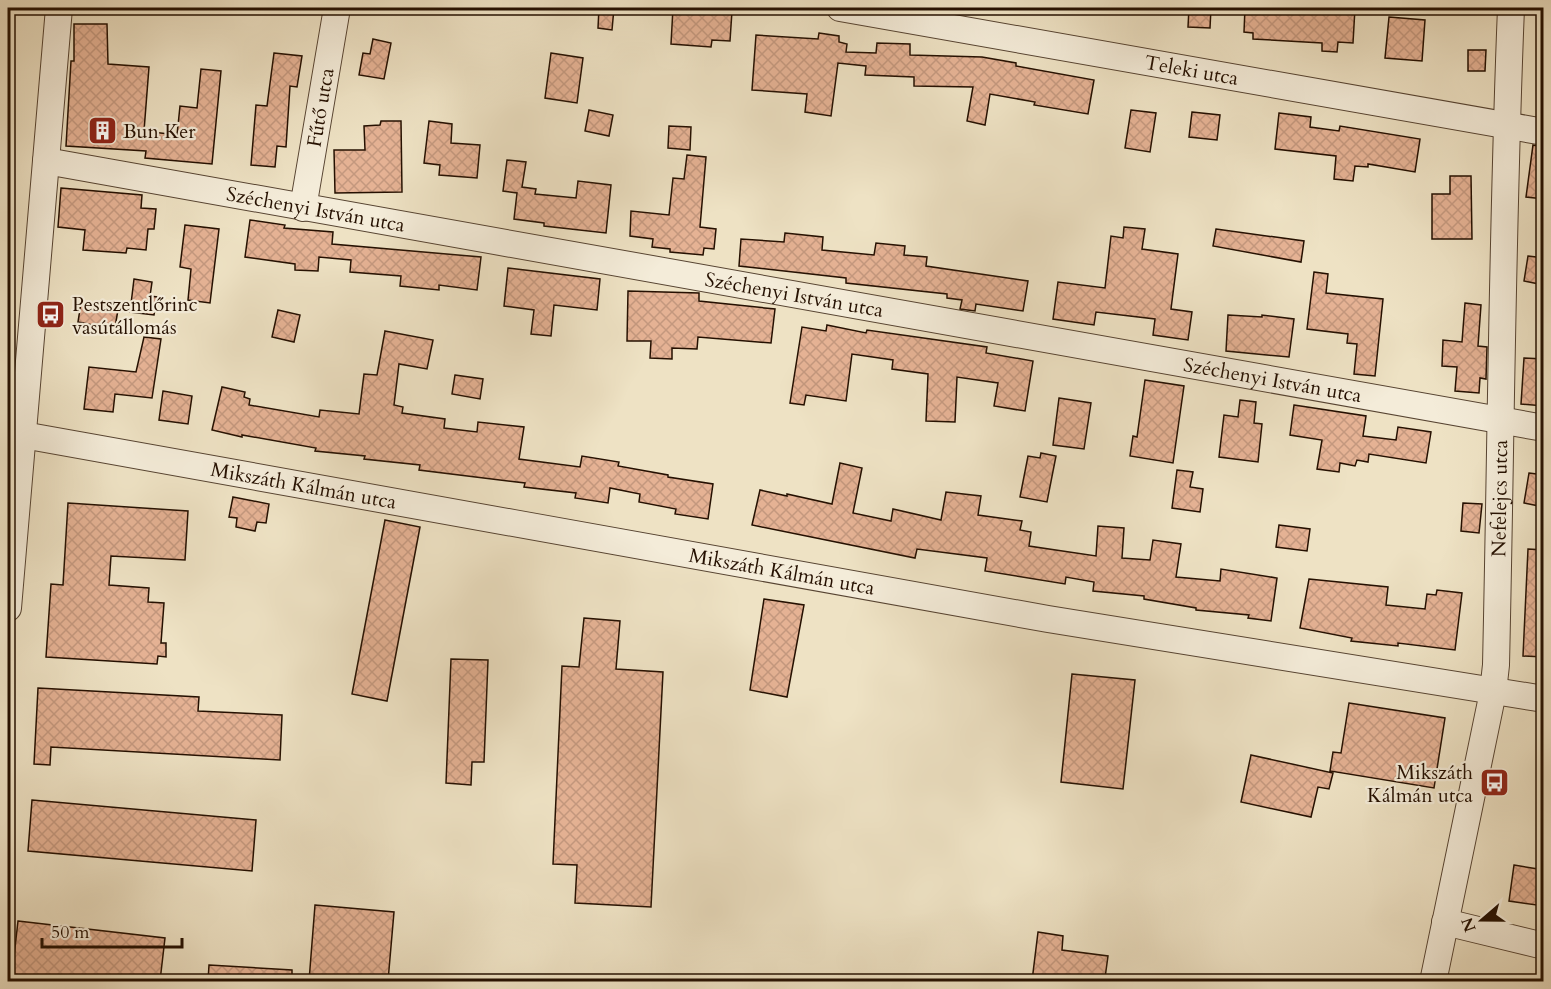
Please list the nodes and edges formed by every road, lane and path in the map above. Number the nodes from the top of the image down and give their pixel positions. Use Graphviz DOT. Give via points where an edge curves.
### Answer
graph roads {
  1 [pos="59,8"];
  2 [pos="337,8"];
  3 [pos="840,8"];
  4 [pos="1511,8"];
  5 [pos="1506,125"];
  6 [pos="1544,132"];
  7 [pos="46,161"];
  8 [pos="303,208"];
  9 [pos="1502,421"];
  10 [pos="1544,428"];
  11 [pos="23,435"];
  12 [pos="8,608"];
  13 [pos="1493,692"];
  14 [pos="1544,699"];
  15 [pos="1445,922"];
  16 [pos="1544,946"];
  17 [pos="1433,981"];
  1 -- 7 [label="street"];
  2 -- 8 [label="street, Fűtő utca"];
  3 -- 5 [label="street, Teleki utca"];
  4 -- 5 [label="street, Nefelejcs utca"];
  5 -- 6 [label="street, Teleki utca"];
  5 -- 9 [label="street, Nefelejcs utca"];
  7 -- 8 [label="street, Széchenyi István utca"];
  7 -- 11 [label="street"];
  8 -- 9 [label="street, Széchenyi István utca"];
  9 -- 10 [label="street, Széchenyi István utca"];
  9 -- 13 [label="street, Nefelejcs utca"];
  11 -- 12 [label="street"];
  11 -- 13 [label="street, Mikszáth Kálmán utca" via="1048,619"];
  13 -- 14 [label="street, Mikszáth Kálmán utca"];
  13 -- 15 [label="street, Nefelejcs utca"];
  15 -- 16 [label="street"];
  15 -- 17 [label="street, Nefelejcs utca"];
}
